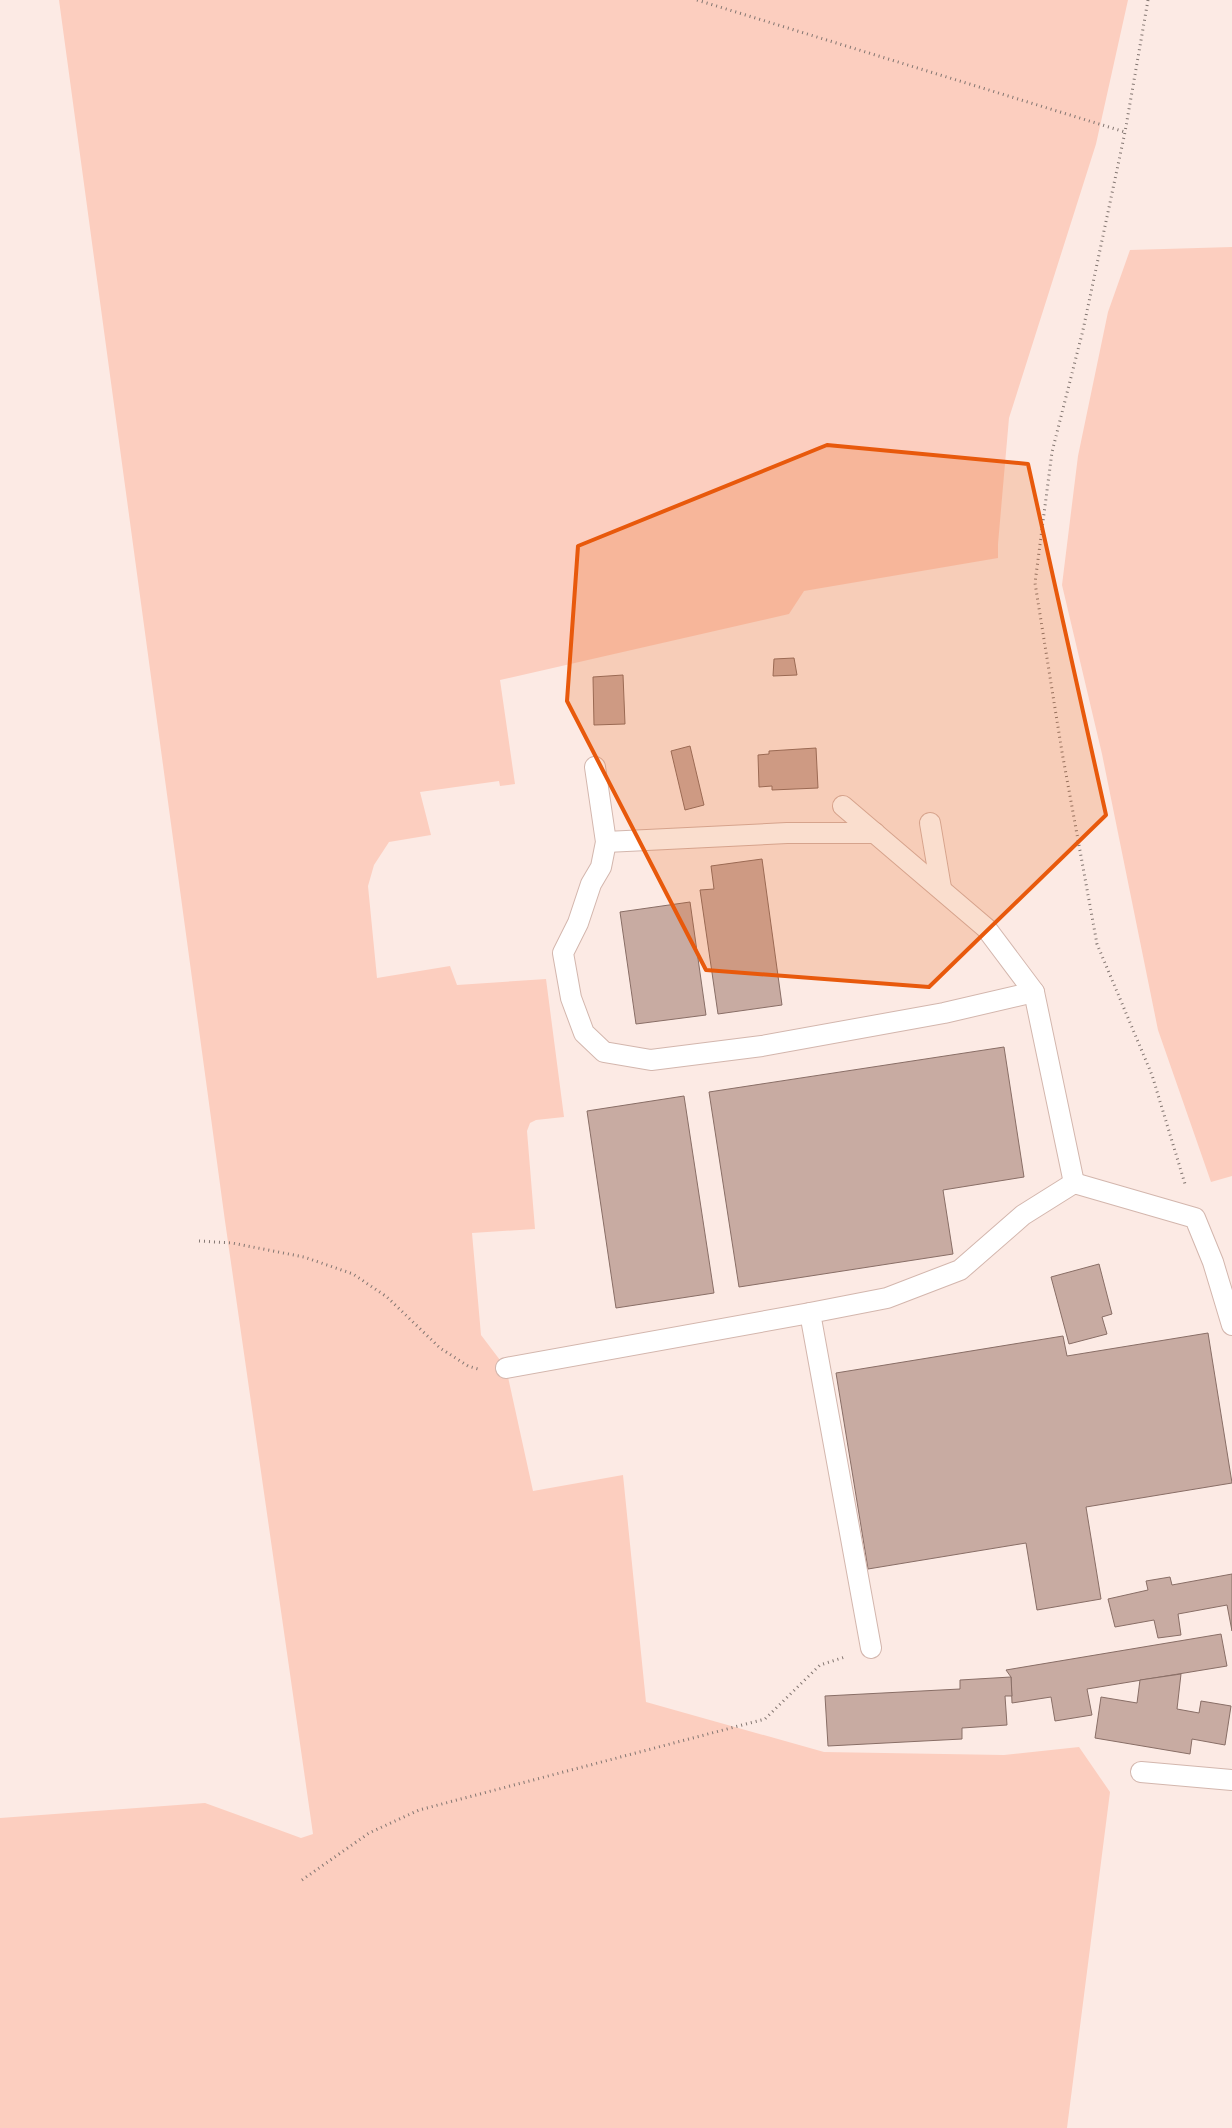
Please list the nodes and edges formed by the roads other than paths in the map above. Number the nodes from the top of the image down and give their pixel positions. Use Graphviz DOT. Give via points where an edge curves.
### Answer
graph roads {
  1 [pos="595,767"];
  2 [pos="843,806"];
  3 [pos="930,822"];
  4 [pos="875,833"];
  5 [pos="606,842"];
  6 [pos="941,888"];
  7 [pos="1034,992"];
  8 [pos="1074,1183"];
  9 [pos="810,1313"];
  10 [pos="1232,1325"];
  11 [pos="506,1368"];
  12 [pos="871,1648"];
  13 [pos="1141,1772"];
  14 [pos="1232,1780"];
  1 -- 5 [label="lane"];
  2 -- 4 [label="lane"];
  3 -- 6 [label="lane"];
  4 -- 5 [label="lane" via="787,833"];
  4 -- 6 [label="lane"];
  5 -- 7 [label="lane" via="601,867 563,953 571,998 584,1033 604,1052 651,1060 762,1046 944,1013"];
  6 -- 7 [label="lane" via="986,928"];
  7 -- 8 [label="lane"];
  8 -- 9 [label="lane" via="1023,1214 960,1270 887,1298"];
  8 -- 10 [label="lane" via="1195,1218 1213,1262"];
  9 -- 11 [label="lane"];
  9 -- 12 [label="lane"];
  13 -- 14 [label="lane"];
}
